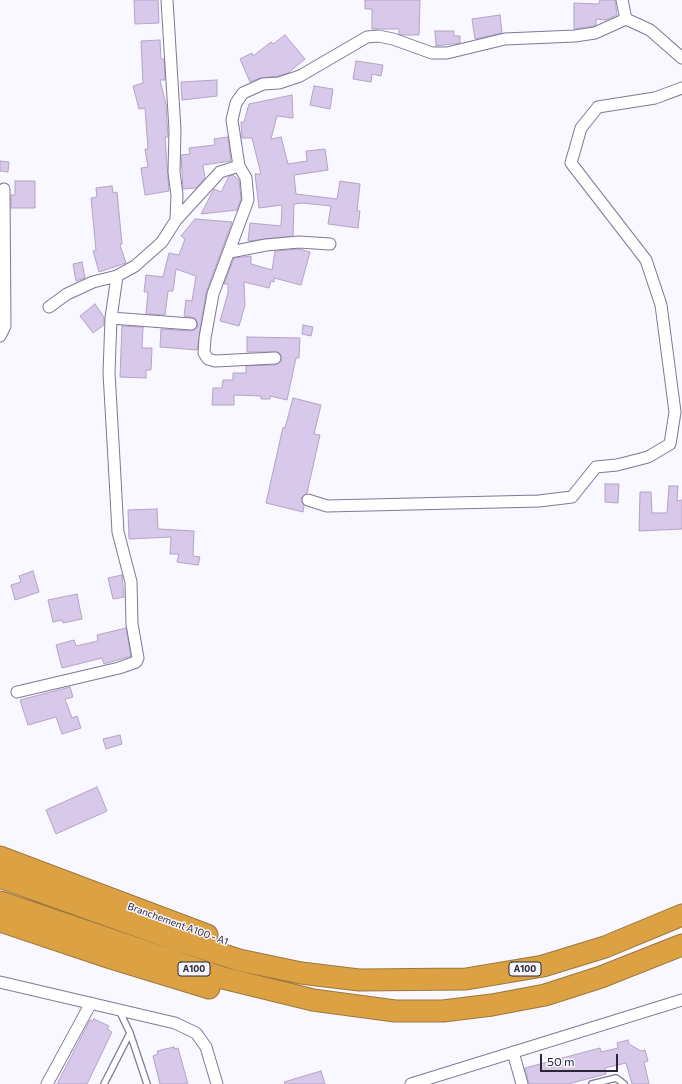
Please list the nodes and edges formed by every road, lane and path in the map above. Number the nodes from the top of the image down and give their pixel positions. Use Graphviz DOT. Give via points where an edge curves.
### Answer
graph roads {
  1 [pos="167,0"];
  2 [pos="622,0"];
  3 [pos="626,19"];
  4 [pos="682,58"];
  5 [pos="682,88"];
  6 [pos="239,166"];
  7 [pos="4,189"];
  8 [pos="176,220"];
  9 [pos="330,244"];
  10 [pos="230,252"];
  11 [pos="117,276"];
  12 [pos="49,308"];
  13 [pos="111,318"];
  14 [pos="191,324"];
  15 [pos="0,336"];
  16 [pos="275,358"];
  17 [pos="308,500"];
  18 [pos="16,692"];
  19 [pos="0,857"];
  20 [pos="0,877"];
  21 [pos="0,902"];
  22 [pos="682,915"];
  23 [pos="0,921"];
  24 [pos="682,945"];
  25 [pos="359,980"];
  26 [pos="0,982"];
  27 [pos="682,1000"];
  28 [pos="91,1003"];
  29 [pos="118,1009"];
  30 [pos="395,1011"];
  31 [pos="130,1033"];
  32 [pos="513,1052"];
  33 [pos="47,1084"];
  34 [pos="104,1084"];
  35 [pos="147,1084"];
  36 [pos="217,1084"];
  37 [pos="411,1084"];
  38 [pos="522,1084"];
  39 [pos="592,1084"];
  40 [pos="624,1084"];
  1 -- 8 [label="street" via="175,130"];
  2 -- 3 [label="street"];
  3 -- 4 [label="street" via="650,30"];
  3 -- 6 [label="street" via="595,33 505,39 447,53 432,53 393,39 367,37 300,76 279,83 263,84 243,93 236,103 232,120"];
  5 -- 17 [label="street" via="656,98 598,107 582,128 571,163 646,260 661,305 674,404 670,444 648,457 617,465 596,467 572,497 539,501 326,506"];
  6 -- 8 [label="street" via="220,172"];
  6 -- 10 [label="street" via="246,178 248,200"];
  7 -- 15 [label="street" via="5,326"];
  8 -- 11 [label="street" via="162,242 146,258"];
  9 -- 10 [label="street" via="300,242"];
  10 -- 16 [label="street" via="213,294 204,353 208,359 214,361"];
  11 -- 12 [label="street" via="93,282 67,294"];
  11 -- 13 [label="street"];
  13 -- 14 [label="street"];
  13 -- 18 [label="street" via="109,372 118,532 131,582 132,624 138,658 136,662 119,668"];
  19 -- 25 [label="highway, Branchement A100 - A1" via="194,931"];
  20 -- 25 [label="highway, A100 / A100" via="239,960 301,973"];
  21 -- 30 [label="highway, A100 / A100" via="223,978 313,1000"];
  22 -- 25 [label="highway, A100 / A100" via="605,947 543,966 466,979"];
  23 -- 30 [label="highway" via="217,990 307,1007"];
  24 -- 30 [label="highway, A100 / A100" via="601,977 545,995 443,1011"];
  26 -- 28 [label="street"];
  27 -- 32 [label="street"];
  28 -- 29 [label="street"];
  28 -- 33 [label="street"];
  29 -- 31 [label="lane"];
  29 -- 36 [label="street" via="175,1023 196,1033 206,1047"];
  31 -- 34 [label="lane"];
  31 -- 35 [label="lane"];
  32 -- 37 [label="street"];
  32 -- 38 [label="street"];
  39 -- 40 [label="lane" via="616,1078"];
}
